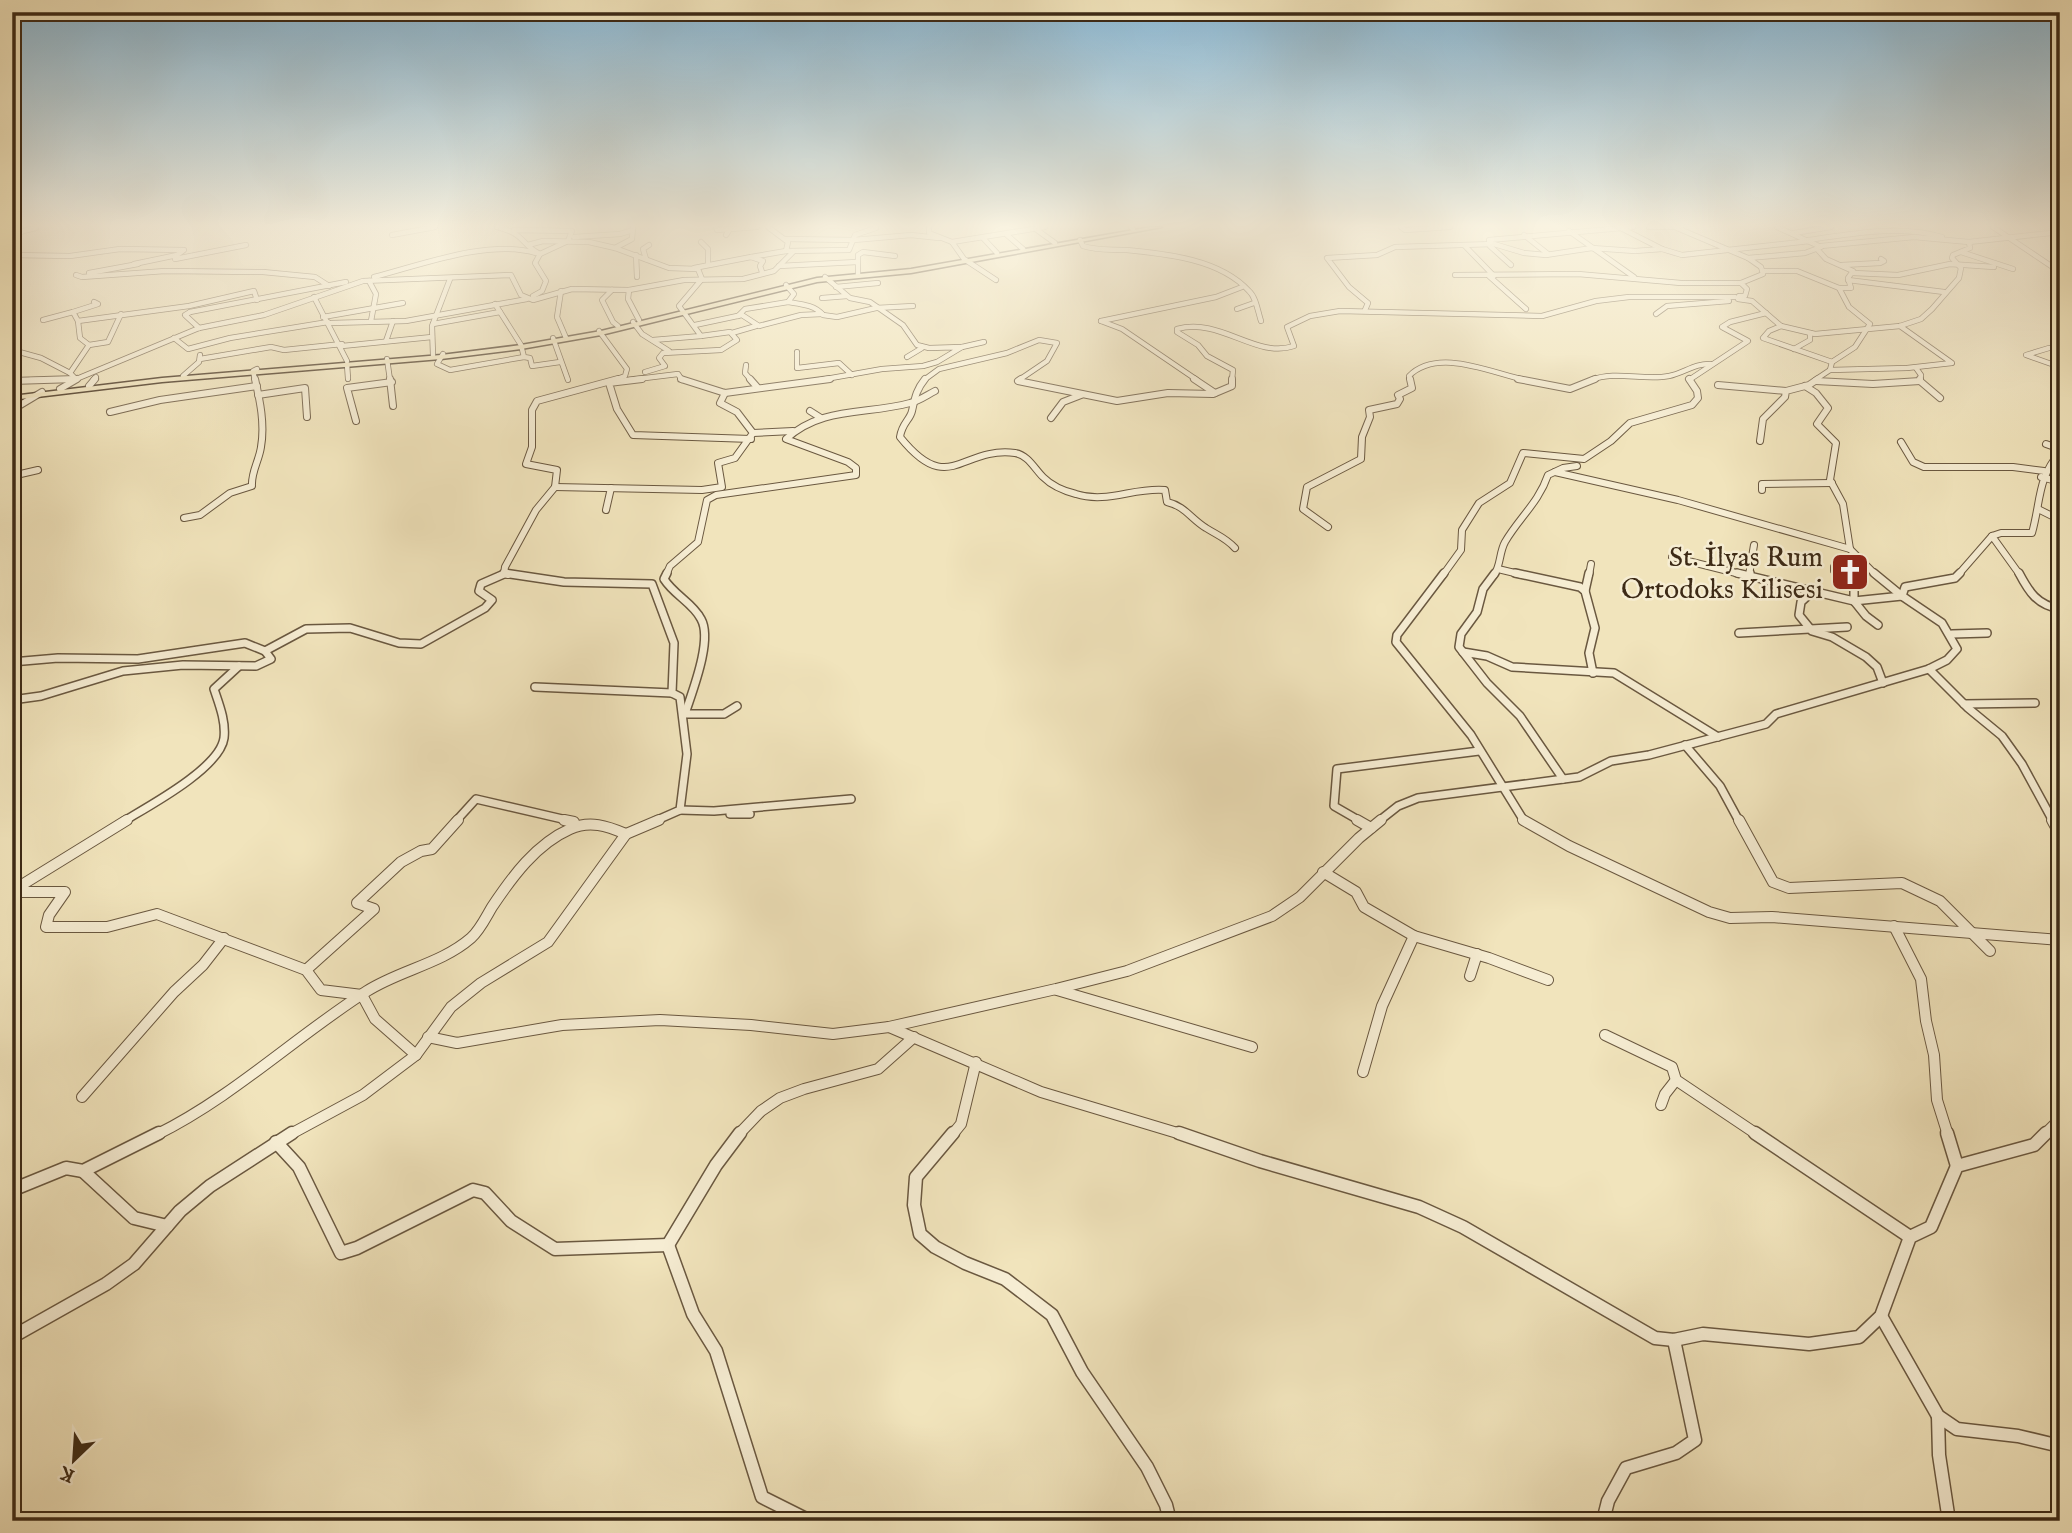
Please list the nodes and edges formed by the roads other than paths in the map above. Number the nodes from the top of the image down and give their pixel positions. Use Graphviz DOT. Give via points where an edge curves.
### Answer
graph roads {
  1 [pos="227,299"];
  2 [pos="264,299"];
  3 [pos="310,299"];
  4 [pos="315,299"];
  5 [pos="375,299"];
  6 [pos="442,299"];
  7 [pos="523,299"];
  8 [pos="560,299"];
  9 [pos="603,299"];
  10 [pos="628,299"];
  11 [pos="685,299"];
  12 [pos="732,299"];
  13 [pos="791,299"];
  14 [pos="857,299"];
  15 [pos="1208,299"];
  16 [pos="1253,299"];
  17 [pos="1365,299"];
  18 [pos="1515,299"];
  19 [pos="1616,299"];
  20 [pos="1734,299"];
  21 [pos="1739,299"];
  22 [pos="1845,299"];
  23 [pos="1938,299"];
  24 [pos="257,300"];
  25 [pos="94,302"];
  26 [pos="788,302"];
  27 [pos="403,303"];
  28 [pos="1254,303"];
  29 [pos="495,304"];
  30 [pos="913,306"];
  31 [pos="374,307"];
  32 [pos="877,308"];
  33 [pos="190,309"];
  34 [pos="1237,309"];
  35 [pos="1525,309"];
  36 [pos="681,310"];
  37 [pos="1365,310"];
  38 [pos="500,312"];
  39 [pos="73,313"];
  40 [pos="1766,313"];
  41 [pos="121,314"];
  42 [pos="822,314"];
  43 [pos="1656,314"];
  44 [pos="436,315"];
  45 [pos="738,316"];
  46 [pos="43,320"];
  47 [pos="78,321"];
  48 [pos="327,321"];
  49 [pos="371,321"];
  50 [pos="393,321"];
  51 [pos="1261,321"];
  52 [pos="635,322"];
  53 [pos="433,324"];
  54 [pos="695,325"];
  55 [pos="618,326"];
  56 [pos="756,326"];
  57 [pos="1781,326"];
  58 [pos="1900,326"];
  59 [pos="199,328"];
  60 [pos="1866,329"];
  61 [pos="600,332"];
  62 [pos="732,332"];
  63 [pos="1810,333"];
  64 [pos="701,336"];
  65 [pos="432,337"];
  66 [pos="174,338"];
  67 [pos="566,338"];
  68 [pos="554,339"];
  69 [pos="653,340"];
  70 [pos="386,341"];
  71 [pos="984,342"];
  72 [pos="89,345"];
  73 [pos="342,345"];
  74 [pos="201,346"];
  75 [pos="521,346"];
  76 [pos="962,347"];
  77 [pos="1025,347"];
  78 [pos="922,348"];
  79 [pos="2060,348"];
  80 [pos="1035,349"];
  81 [pos="1794,349"];
  82 [pos="12,351"];
  83 [pos="669,351"];
  84 [pos="797,352"];
  85 [pos="439,355"];
  86 [pos="524,357"];
  87 [pos="907,357"];
  88 [pos="200,359"];
  89 [pos="387,360"];
  90 [pos="560,362"];
  91 [pos="1832,362"];
  92 [pos="347,363"];
  93 [pos="1711,364"];
  94 [pos="746,365"];
  95 [pos="939,365"];
  96 [pos="2060,367"];
  97 [pos="899,368"];
  98 [pos="1916,368"];
  99 [pos="255,370"];
  100 [pos="1830,370"];
  101 [pos="645,372"];
  102 [pos="851,375"];
  103 [pos="73,376"];
  104 [pos="183,376"];
  105 [pos="893,376"];
  106 [pos="96,377"];
  107 [pos="348,379"];
  108 [pos="12,381"];
  109 [pos="568,381"];
  110 [pos="1816,381"];
  111 [pos="1920,381"];
  112 [pos="392,382"];
  113 [pos="609,383"];
  114 [pos="1718,385"];
  115 [pos="89,386"];
  116 [pos="257,386"];
  117 [pos="1805,386"];
  118 [pos="757,387"];
  119 [pos="60,389"];
  120 [pos="935,391"];
  121 [pos="1786,391"];
  122 [pos="41,393"];
  123 [pos="725,393"];
  124 [pos="1215,393"];
  125 [pos="1084,394"];
  126 [pos="258,395"];
  127 [pos="16,397"];
  128 [pos="1940,398"];
  129 [pos="910,403"];
  130 [pos="393,406"];
  131 [pos="12,410"];
  132 [pos="810,411"];
  133 [pos="110,412"];
  134 [pos="307,417"];
  135 [pos="821,418"];
  136 [pos="1051,418"];
  137 [pos="356,421"];
  138 [pos="793,431"];
  139 [pos="752,436"];
  140 [pos="1760,441"];
  141 [pos="1901,442"];
  142 [pos="2046,444"];
  143 [pos="2060,451"];
  144 [pos="1577,466"];
  145 [pos="38,470"];
  146 [pos="1553,472"];
  147 [pos="2042,474"];
  148 [pos="12,476"];
  149 [pos="2060,482"];
  150 [pos="1832,483"];
  151 [pos="555,487"];
  152 [pos="611,488"];
  153 [pos="1762,490"];
  154 [pos="2038,509"];
  155 [pos="606,510"];
  156 [pos="184,518"];
  157 [pos="2060,520"];
  158 [pos="1328,527"];
  159 [pos="1992,536"];
  160 [pos="1754,545"];
  161 [pos="1235,548"];
  162 [pos="1850,549"];
  163 [pos="1672,557"];
  164 [pos="1591,564"];
  165 [pos="1834,567"];
  166 [pos="1498,569"];
  167 [pos="504,574"];
  168 [pos="1749,576"];
  169 [pos="1585,591"];
  170 [pos="1812,592"];
  171 [pos="1902,596"];
  172 [pos="1854,601"];
  173 [pos="2060,609"];
  174 [pos="1878,625"];
  175 [pos="1847,627"];
  176 [pos="1812,631"];
  177 [pos="1739,633"];
  178 [pos="1987,633"];
  179 [pos="1952,634"];
  180 [pos="265,651"];
  181 [pos="1463,652"];
  182 [pos="12,662"];
  183 [pos="239,666"];
  184 [pos="1929,669"];
  185 [pos="1593,673"];
  186 [pos="1883,683"];
  187 [pos="535,687"];
  188 [pos="672,693"];
  189 [pos="12,700"];
  190 [pos="1964,704"];
  191 [pos="2035,704"];
  192 [pos="737,706"];
  193 [pos="685,714"];
  194 [pos="1718,737"];
  195 [pos="1685,745"];
  196 [pos="1479,751"];
  197 [pos="1563,779"];
  198 [pos="1502,787"];
  199 [pos="851,799"];
  200 [pos="676,812"];
  201 [pos="750,814"];
  202 [pos="571,828"];
  203 [pos="1371,828"];
  204 [pos="626,834"];
  205 [pos="2060,835"];
  206 [pos="1323,872"];
  207 [pos="12,891"];
  208 [pos="1894,926"];
  209 [pos="1974,933"];
  210 [pos="1414,936"];
  211 [pos="224,938"];
  212 [pos="2060,940"];
  213 [pos="1990,951"];
  214 [pos="1477,954"];
  215 [pos="306,970"];
  216 [pos="1470,976"];
  217 [pos="1548,980"];
  218 [pos="1056,989"];
  219 [pos="362,995"];
  220 [pos="889,1027"];
  221 [pos="1605,1035"];
  222 [pos="428,1037"];
  223 [pos="914,1037"];
  224 [pos="1252,1047"];
  225 [pos="416,1055"];
  226 [pos="976,1062"];
  227 [pos="1363,1072"];
  228 [pos="1676,1080"];
  229 [pos="82,1097"];
  230 [pos="1661,1105"];
  231 [pos="2060,1119"];
  232 [pos="276,1142"];
  233 [pos="1957,1166"];
  234 [pos="83,1171"];
  235 [pos="12,1191"];
  236 [pos="167,1226"];
  237 [pos="1910,1237"];
  238 [pos="668,1245"];
  239 [pos="1881,1315"];
  240 [pos="12,1337"];
  241 [pos="1674,1340"];
  242 [pos="1938,1416"];
  243 [pos="2060,1446"];
  244 [pos="810,1521"];
  245 [pos="1170,1521"];
  246 [pos="1603,1521"];
  247 [pos="1949,1521"];
  1 -- 33 [label="street"];
  2 -- 24 [label="street"];
  3 -- 59 [label="street" via="264,315"];
  4 -- 48 [label="street"];
  5 -- 31 [label="street"];
  6 -- 44 [label="street"];
  7 -- 29 [label="street"];
  8 -- 67 [label="street" via="557,317"];
  9 -- 55 [label="street"];
  10 -- 52 [label="street"];
  11 -- 36 [label="street"];
  12 -- 36 [label="highway"];
  13 -- 26 [label="street"];
  14 -- 32 [label="street"];
  15 -- 124 [label="street" via="1101,321 1122,329"];
  16 -- 28 [label="street"];
  17 -- 37 [label="street"];
  18 -- 35 [label="street"];
  19 -- 37 [label="street" via="1542,316"];
  20 -- 43 [label="street" via="1667,306"];
  21 -- 40 [label="street" via="1752,301"];
  22 -- 60 [label="street" via="1869,322"];
  23 -- 58 [label="street" via="1921,319"];
  24 -- 33 [label="street"];
  25 -- 39 [label="street" via="98,304"];
  26 -- 42 [label="street"];
  26 -- 45 [label="street" via="745,310"];
  27 -- 31 [label="street"];
  28 -- 34 [label="street"];
  28 -- 51 [label="street"];
  29 -- 38 [label="street"];
  29 -- 44 [label="street"];
  30 -- 32 [label="street"];
  31 -- 48 [label="street"];
  31 -- 49 [label="street"];
  32 -- 42 [label="street" via="838,317"];
  32 -- 78 [label="street" via="903,325"];
  33 -- 41 [label="street"];
  33 -- 59 [label="street" via="185,315"];
  36 -- 52 [label="highway"];
  36 -- 54 [label="street"];
  37 -- 124 [label="street" via="1320,313 1293,322 1287,327 1294,346 1288,348 1254,344 1210,326 1177,329 1233,370 1232,386"];
  38 -- 53 [label="street"];
  38 -- 75 [label="street"];
  39 -- 46 [label="street"];
  39 -- 47 [label="street"];
  40 -- 57 [label="street"];
  40 -- 93 [label="street" via="1722,327 1748,341"];
  41 -- 47 [label="street"];
  41 -- 72 [label="street" via="108,342"];
  42 -- 56 [label="street"];
  44 -- 50 [label="street"];
  44 -- 53 [label="street"];
  45 -- 54 [label="street"];
  45 -- 56 [label="street"];
  47 -- 72 [label="street" via="80,338"];
  48 -- 49 [label="street"];
  48 -- 73 [label="street"];
  48 -- 74 [label="street"];
  49 -- 50 [label="street"];
  50 -- 70 [label="street"];
  52 -- 55 [label="highway"];
  52 -- 61 [label="highway"];
  52 -- 69 [label="street" via="642,334"];
  53 -- 65 [label="street"];
  54 -- 64 [label="street"];
  55 -- 61 [label="highway"];
  56 -- 62 [label="street"];
  57 -- 63 [label="street"];
  57 -- 81 [label="street" via="1763,338"];
  58 -- 60 [label="street"];
  58 -- 98 [label="street" via="1952,363"];
  59 -- 66 [label="street"];
  60 -- 63 [label="street"];
  60 -- 91 [label="street" via="1855,347"];
  61 -- 67 [label="highway"];
  61 -- 68 [label="highway"];
  61 -- 113 [label="street" via="627,369 625,376"];
  62 -- 64 [label="street"];
  62 -- 83 [label="street" via="736,343 712,351"];
  63 -- 81 [label="street" via="1810,340"];
  64 -- 69 [label="street"];
  65 -- 70 [label="street"];
  65 -- 85 [label="street" via="429,345"];
  66 -- 74 [label="street" via="188,349"];
  66 -- 103 [label="street"];
  67 -- 68 [label="highway"];
  68 -- 75 [label="highway"];
  68 -- 90 [label="street"];
  69 -- 83 [label="street"];
  70 -- 73 [label="street"];
  71 -- 76 [label="street"];
  72 -- 103 [label="street"];
  73 -- 88 [label="street" via="271,347"];
  73 -- 92 [label="street"];
  74 -- 88 [label="street"];
  75 -- 85 [label="highway"];
  75 -- 86 [label="street"];
  76 -- 78 [label="street"];
  76 -- 95 [label="street"];
  77 -- 80 [label="street"];
  77 -- 95 [label="street" via="980,361"];
  77 -- 125 [label="street" via="1044,339 1057,343 1044,365 1018,380"];
  78 -- 87 [label="street"];
  79 -- 96 [label="street" via="2026,355"];
  81 -- 91 [label="street"];
  82 -- 103 [label="street" via="41,358"];
  83 -- 101 [label="street" via="660,355 663,369"];
  84 -- 102 [label="street" via="797,368 839,363"];
  85 -- 86 [label="street" via="437,364 450,370"];
  85 -- 89 [label="highway"];
  86 -- 90 [label="street" via="530,358 533,366"];
  88 -- 104 [label="street"];
  89 -- 92 [label="highway"];
  89 -- 112 [label="street"];
  90 -- 109 [label="street"];
  91 -- 100 [label="street"];
  92 -- 99 [label="highway"];
  92 -- 107 [label="street"];
  93 -- 158 [label="street" via="1698,363 1667,377 1594,378 1570,389 1460,365 1428,363 1412,372 1412,387 1398,395 1397,404 1369,410 1362,429 1361,458 1307,487 1303,509"];
  93 -- 196 [label="street" via="1688,379 1697,391 1692,405 1630,423 1584,459 1523,453 1510,483 1479,503 1462,530 1461,550 1397,635 1396,642 1450,707"];
  94 -- 118 [label="street" via="745,373"];
  95 -- 97 [label="street"];
  95 -- 129 [label="street"];
  97 -- 102 [label="street"];
  97 -- 105 [label="street"];
  98 -- 100 [label="street"];
  98 -- 111 [label="street"];
  99 -- 104 [label="highway"];
  99 -- 116 [label="street"];
  99 -- 122 [label="highway"];
  100 -- 110 [label="street"];
  102 -- 118 [label="street"];
  103 -- 108 [label="street"];
  103 -- 119 [label="street"];
  104 -- 115 [label="highway"];
  106 -- 115 [label="street"];
  110 -- 111 [label="street"];
  110 -- 117 [label="street"];
  111 -- 128 [label="street"];
  112 -- 130 [label="street"];
  112 -- 137 [label="street" via="347,388"];
  113 -- 123 [label="street" via="678,374 682,381"];
  113 -- 139 [label="street" via="617,409 634,435"];
  113 -- 151 [label="street" via="537,401 532,410 532,447 526,464 557,470"];
  114 -- 121 [label="street"];
  115 -- 119 [label="highway"];
  116 -- 126 [label="street"];
  116 -- 133 [label="street"];
  117 -- 121 [label="street"];
  117 -- 150 [label="street" via="1828,408 1817,424 1836,443 1829,474"];
  118 -- 123 [label="street"];
  119 -- 122 [label="highway"];
  120 -- 129 [label="street"];
  121 -- 140 [label="street" via="1763,419"];
  122 -- 127 [label="highway"];
  122 -- 131 [label="street"];
  123 -- 139 [label="street" via="720,403 737,412"];
  124 -- 125 [label="street" via="1168,393 1117,401"];
  125 -- 136 [label="street" via="1066,400"];
  126 -- 134 [label="street" via="305,388"];
  126 -- 156 [label="street" via="263,427 250,478 253,486 230,492 216,507"];
  129 -- 135 [label="street"];
  129 -- 161 [label="street" via="912,412 900,437 933,467 1011,452 1026,456 1058,487 1095,499 1120,497 1142,488 1165,490 1167,502 1180,505"];
  132 -- 135 [label="street"];
  135 -- 138 [label="street"];
  138 -- 139 [label="street"];
  138 -- 193 [label="street" via="786,439 791,443 835,456 858,471 850,477 716,495 707,500 698,542 670,566 664,579 706,627"];
  139 -- 152 [label="street" via="735,458 718,463 723,485 718,489"];
  141 -- 147 [label="street" via="1913,462 1924,467 2013,467"];
  142 -- 143 [label="street"];
  143 -- 147 [label="street"];
  144 -- 146 [label="street"];
  145 -- 148 [label="street"];
  146 -- 162 [label="street" via="1678,500"];
  146 -- 166 [label="street" via="1504,544"];
  147 -- 149 [label="street"];
  147 -- 154 [label="street"];
  150 -- 153 [label="street" via="1762,484"];
  150 -- 162 [label="street" via="1842,495"];
  151 -- 152 [label="street"];
  151 -- 167 [label="street" via="531,519"];
  152 -- 155 [label="street"];
  154 -- 157 [label="street"];
  154 -- 159 [label="street" via="2032,533"];
  159 -- 171 [label="street" via="1955,578 1905,587"];
  159 -- 173 [label="street" via="2024,578 2027,592 2048,607"];
  160 -- 168 [label="street"];
  162 -- 171 [label="street"];
  163 -- 168 [label="street"];
  164 -- 169 [label="street"];
  165 -- 172 [label="street" via="1854,586"];
  166 -- 169 [label="street"];
  166 -- 181 [label="street" via="1461,634"];
  167 -- 180 [label="street" via="481,584 479,591 492,600 485,608 421,644 399,643 350,628 306,629"];
  167 -- 188 [label="street" via="564,582 652,584 674,643"];
  168 -- 170 [label="street"];
  169 -- 185 [label="street" via="1595,628 1590,653"];
  170 -- 172 [label="street"];
  170 -- 176 [label="street" via="1801,602 1799,615"];
  171 -- 172 [label="street"];
  171 -- 179 [label="street" via="1940,618"];
  172 -- 174 [label="street"];
  175 -- 176 [label="street"];
  176 -- 177 [label="street"];
  176 -- 186 [label="street" via="1866,657 1877,667"];
  178 -- 179 [label="street"];
  179 -- 184 [label="street" via="1957,649"];
  180 -- 182 [label="street" via="245,643 138,659"];
  180 -- 183 [label="street" via="271,659 264,664"];
  181 -- 185 [label="street" via="1512,667"];
  181 -- 197 [label="street" via="1520,716"];
  183 -- 189 [label="street" via="123,671"];
  183 -- 207 [label="street" via="214,689 224,739 202,769"];
  184 -- 186 [label="street"];
  184 -- 190 [label="street"];
  185 -- 194 [label="street" via="1624,677"];
  186 -- 194 [label="street" via="1776,714 1766,724"];
  187 -- 188 [label="street"];
  188 -- 193 [label="street" via="680,697"];
  190 -- 191 [label="street"];
  190 -- 205 [label="street" via="2002,736"];
  192 -- 193 [label="street" via="724,713"];
  193 -- 200 [label="street" via="684,796"];
  194 -- 195 [label="street"];
  195 -- 197 [label="street" via="1611,761 1579,777"];
  195 -- 209 [label="street" via="1720,786 1773,882 1789,888 1902,883 1935,896"];
  196 -- 198 [label="street"];
  196 -- 203 [label="street" via="1337,769 1335,806"];
  197 -- 198 [label="street"];
  198 -- 203 [label="street" via="1418,798 1398,806"];
  198 -- 208 [label="street" via="1525,822 1709,912 1730,918"];
  199 -- 200 [label="street"];
  200 -- 201 [label="street"];
  200 -- 204 [label="street"];
  202 -- 204 [label="street" via="598,823"];
  202 -- 215 [label="street" via="574,822 476,799 432,849 407,858 358,903 374,909"];
  202 -- 219 [label="street" via="544,845 512,877 473,936 449,954 400,973"];
  203 -- 206 [label="street"];
  204 -- 222 [label="street" via="548,942 461,999"];
  206 -- 210 [label="street" via="1356,892 1364,907"];
  206 -- 218 [label="street" via="1300,897 1272,916 1127,971"];
  207 -- 211 [label="street" via="65,892 46,927 107,927 157,914"];
  208 -- 209 [label="street"];
  208 -- 233 [label="street" via="1921,979 1937,1100"];
  209 -- 212 [label="street"];
  209 -- 213 [label="street"];
  210 -- 214 [label="street"];
  210 -- 227 [label="street" via="1382,1006"];
  211 -- 215 [label="street"];
  211 -- 229 [label="street"];
  214 -- 216 [label="street"];
  214 -- 217 [label="street"];
  215 -- 219 [label="street" via="321,990"];
  218 -- 220 [label="street"];
  218 -- 224 [label="street"];
  219 -- 225 [label="street" via="375,1019"];
  219 -- 234 [label="street" via="233,1090 180,1123"];
  220 -- 222 [label="street" via="833,1034 660,1020 562,1025 457,1043"];
  220 -- 223 [label="street"];
  221 -- 228 [label="street" via="1672,1067"];
  222 -- 225 [label="street"];
  223 -- 226 [label="street"];
  223 -- 238 [label="street" via="880,1068 780,1098 761,1113 712,1170"];
  225 -- 232 [label="street" via="363,1095"];
  226 -- 241 [label="street" via="1041,1093 1419,1207 1463,1227 1630,1326 1656,1338"];
  226 -- 245 [label="street" via="961,1124 916,1177 914,1205 920,1234 965,1263 1005,1279 1052,1315 1082,1372 1147,1467"];
  228 -- 230 [label="street"];
  228 -- 237 [label="street"];
  231 -- 233 [label="street" via="2034,1145"];
  232 -- 236 [label="street" via="210,1186"];
  232 -- 238 [label="street" via="299,1167 341,1253 473,1190 485,1193 511,1221 555,1249"];
  233 -- 237 [label="street" via="1931,1227"];
  234 -- 235 [label="street" via="66,1168"];
  234 -- 236 [label="street" via="134,1218"];
  236 -- 240 [label="street" via="134,1264"];
  237 -- 239 [label="street"];
  238 -- 244 [label="street" via="693,1314 716,1350 762,1497"];
  239 -- 241 [label="street" via="1859,1337 1809,1344 1703,1334"];
  239 -- 242 [label="street"];
  241 -- 246 [label="street" via="1676,1362 1695,1421 1695,1440 1676,1452 1626,1468"];
  242 -- 243 [label="street" via="1958,1429"];
  242 -- 247 [label="street"];
}
